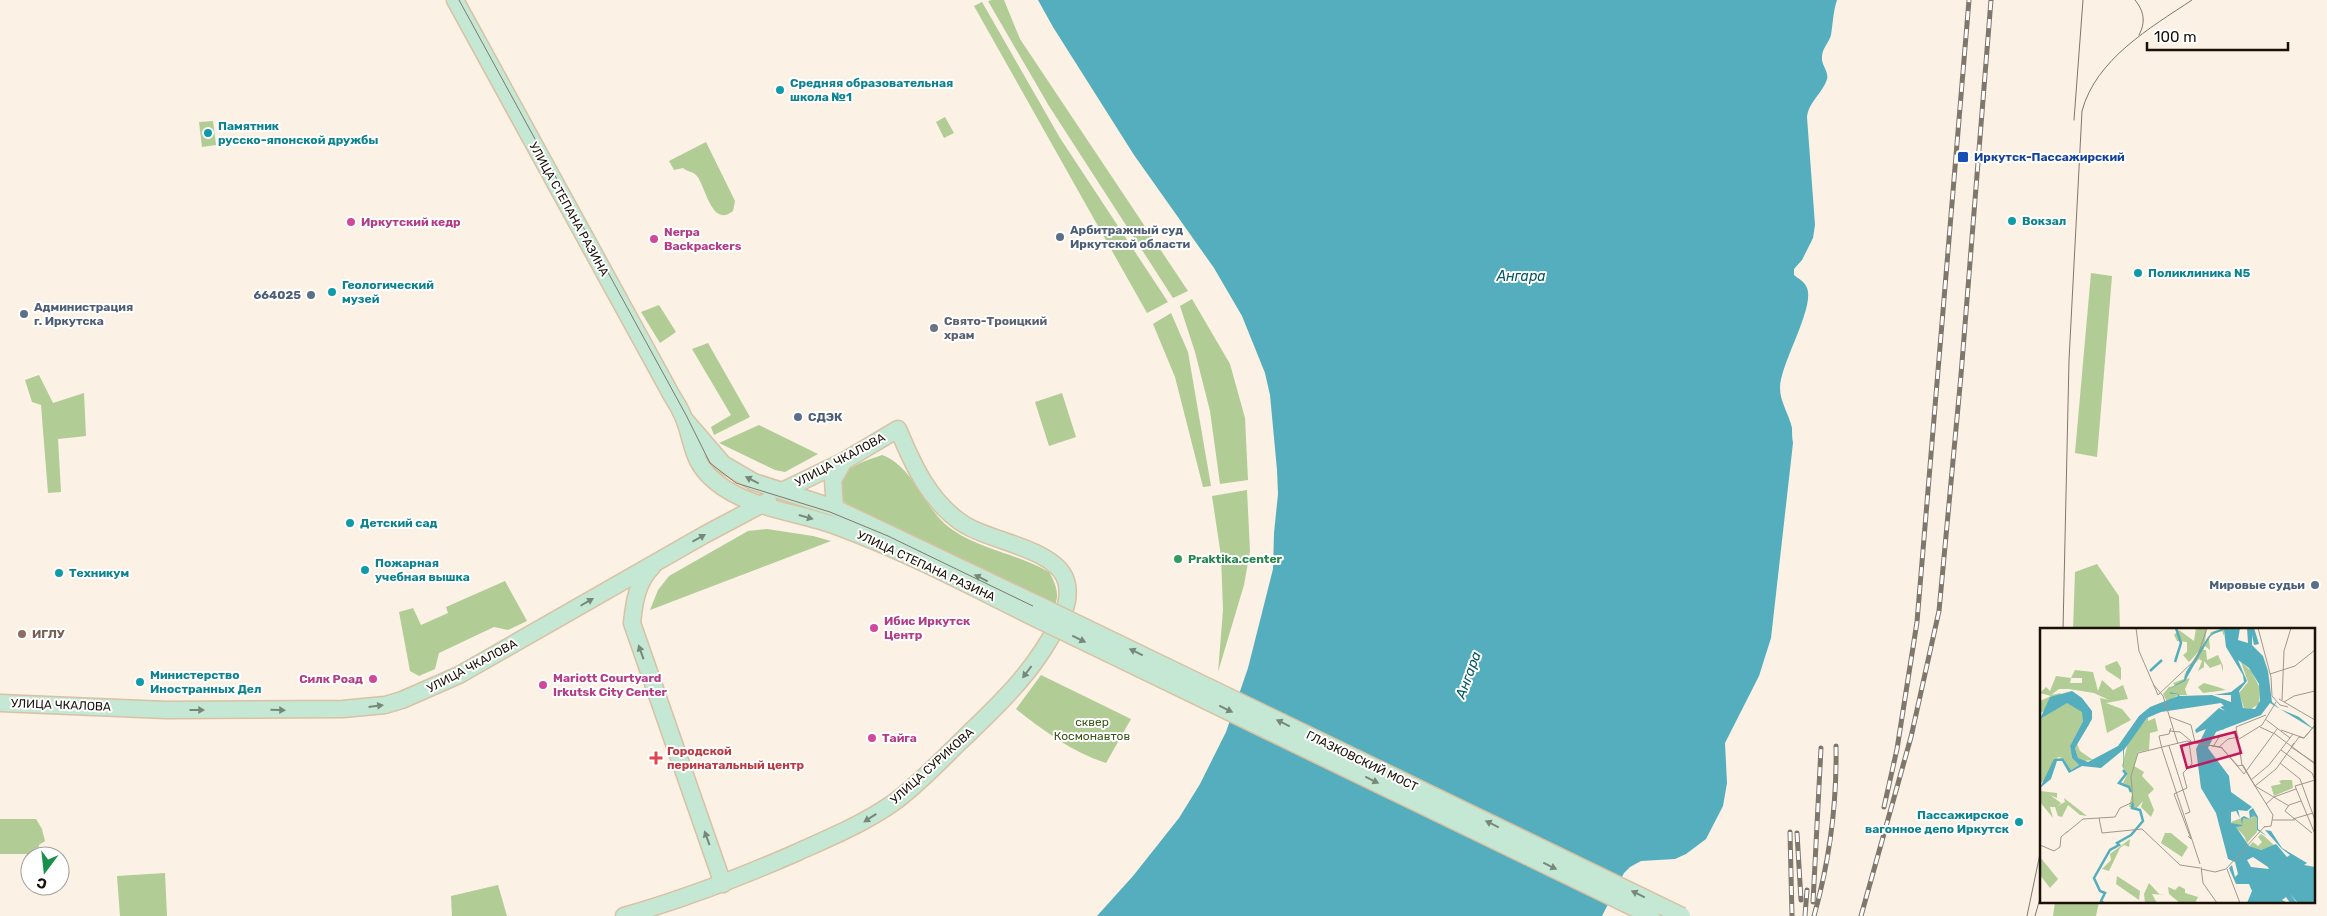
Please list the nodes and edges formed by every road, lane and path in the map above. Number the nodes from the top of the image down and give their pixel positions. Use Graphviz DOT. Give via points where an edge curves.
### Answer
graph roads {
  1 [pos="455,0"];
  2 [pos="683,417"];
  3 [pos="844,461"];
  4 [pos="790,493"];
  5 [pos="762,504"];
  6 [pos="835,508"];
  7 [pos="657,562"];
  8 [pos="1055,565"];
  9 [pos="1038,612"];
  10 [pos="0,703"];
  11 [pos="724,884"];
  12 [pos="624,916"];
  13 [pos="1651,916"];
  14 [pos="1682,916"];
  1 -- 2 [label="main road, УЛИЦА СТЕПАНА РАЗИНА"];
  4 -- 2 [label="main road, УЛИЦА СТЕПАНА РАЗИНА, one-way" via="754,482 723,464"];
  2 -- 5 [label="main road, УЛИЦА СТЕПАНА РАЗИНА" via="694,456 704,469 732,492"];
  3 -- 4 [label="main road, УЛИЦА ЧКАЛОВА"];
  3 -- 6 [label="main road" via="833,480"];
  3 -- 8 [label="main road, УЛИЦА ЧКАЛОВА" via="898,429 916,471 945,509 965,525 1035,553"];
  4 -- 5 [label="main road, УЛИЦА ЧКАЛОВА"];
  4 -- 6 [label="main road, УЛИЦА СТЕПАНА РАЗИНА"];
  7 -- 5 [label="main road, УЛИЦА ЧКАЛОВА, one-way"];
  5 -- 9 [label="main road, УЛИЦА СТЕПАНА РАЗИНА, one-way" via="883,544"];
  9 -- 6 [label="main road, УЛИЦА СТЕПАНА РАЗИНА, one-way"];
  10 -- 7 [label="main road, УЛИЦА ЧКАЛОВА, one-way" via="166,710 317,710 385,705 459,675"];
  11 -- 7 [label="main road, one-way" via="632,623 638,589 645,574"];
  8 -- 11 [label="main road, УЛИЦА СУРИКОВА, one-way" via="1065,577 1068,587 1068,600 1061,618 1017,685 994,710 894,802 855,827"];
  9 -- 13 [label="main road, ГЛАЗКОВСКИЙ МОСТ, one-way, bridge"];
  14 -- 9 [label="main road, ГЛАЗКОВСКИЙ МОСТ, one-way, bridge"];
  11 -- 12 [label="main road, УЛИЦА СУРИКОВА"];
}
